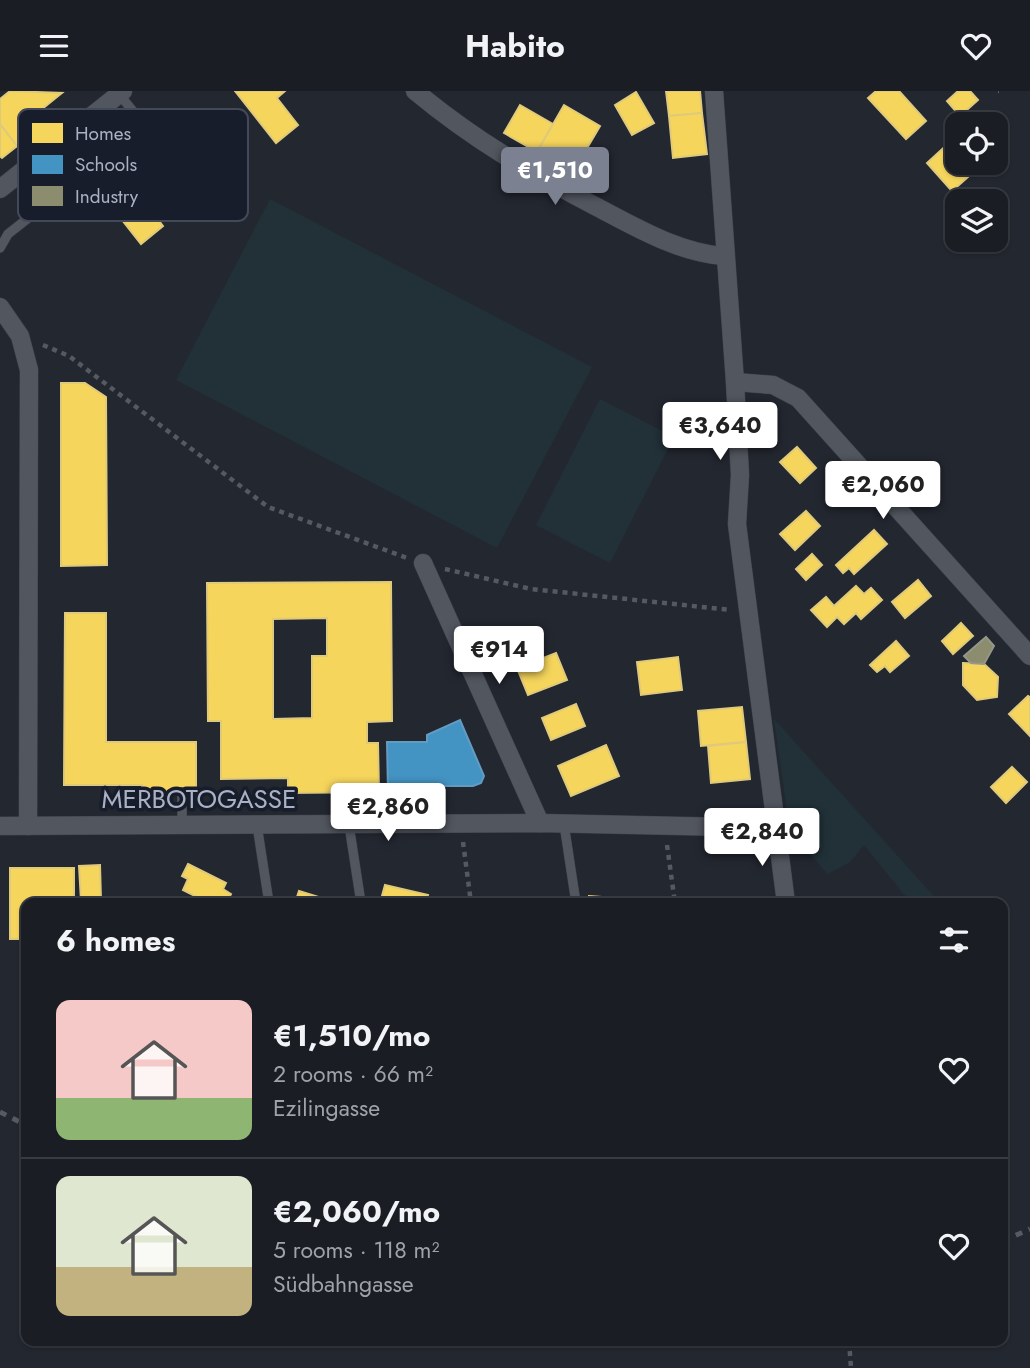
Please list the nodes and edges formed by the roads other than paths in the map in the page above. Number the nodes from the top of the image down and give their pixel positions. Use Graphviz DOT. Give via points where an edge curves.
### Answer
graph roads {
  1 [pos="415,91"];
  2 [pos="714,91"];
  3 [pos="120,92"];
  4 [pos="99,109"];
  5 [pos="132,109"];
  6 [pos="18,174"];
  7 [pos="0,188"];
  8 [pos="24,221"];
  9 [pos="0,248"];
  10 [pos="724,256"];
  11 [pos="0,307"];
  12 [pos="735,382"];
  13 [pos="423,563"];
  14 [pos="1030,656"];
  15 [pos="183,792"];
  16 [pos="540,823"];
  17 [pos="564,824"];
  18 [pos="182,825"];
  19 [pos="257,825"];
  20 [pos="349,825"];
  21 [pos="0,826"];
  22 [pos="28,826"];
  23 [pos="775,828"];
  24 [pos="268,898"];
  25 [pos="360,898"];
  26 [pos="575,898"];
  27 [pos="785,898"];
  1 -- 10 [label="street" via="507,160 624,222 700,254"];
  2 -- 10 [label="street"];
  3 -- 4 [label="street"];
  3 -- 5 [label="lane"];
  6 -- 7 [label="street"];
  8 -- 9 [label="lane"];
  10 -- 12 [label="street"];
  11 -- 22 [label="street" via="20,336 29,370"];
  12 -- 14 [label="street" via="773,385 798,398"];
  12 -- 23 [label="street" via="740,475 737,524"];
  13 -- 16 [label="street"];
  15 -- 18 [label="lane"];
  16 -- 17 [label="street, MERBOTOGASSE"];
  16 -- 20 [label="street, MERBOTOGASSE"];
  17 -- 23 [label="street, MERBOTOGASSE"];
  17 -- 26 [label="lane"];
  18 -- 19 [label="street, MERBOTOGASSE"];
  18 -- 22 [label="street, MERBOTOGASSE"];
  19 -- 20 [label="street, MERBOTOGASSE"];
  19 -- 24 [label="lane"];
  20 -- 25 [label="lane"];
  21 -- 22 [label="street, MERBOTOGASSE"];
  23 -- 27 [label="street"];
}
